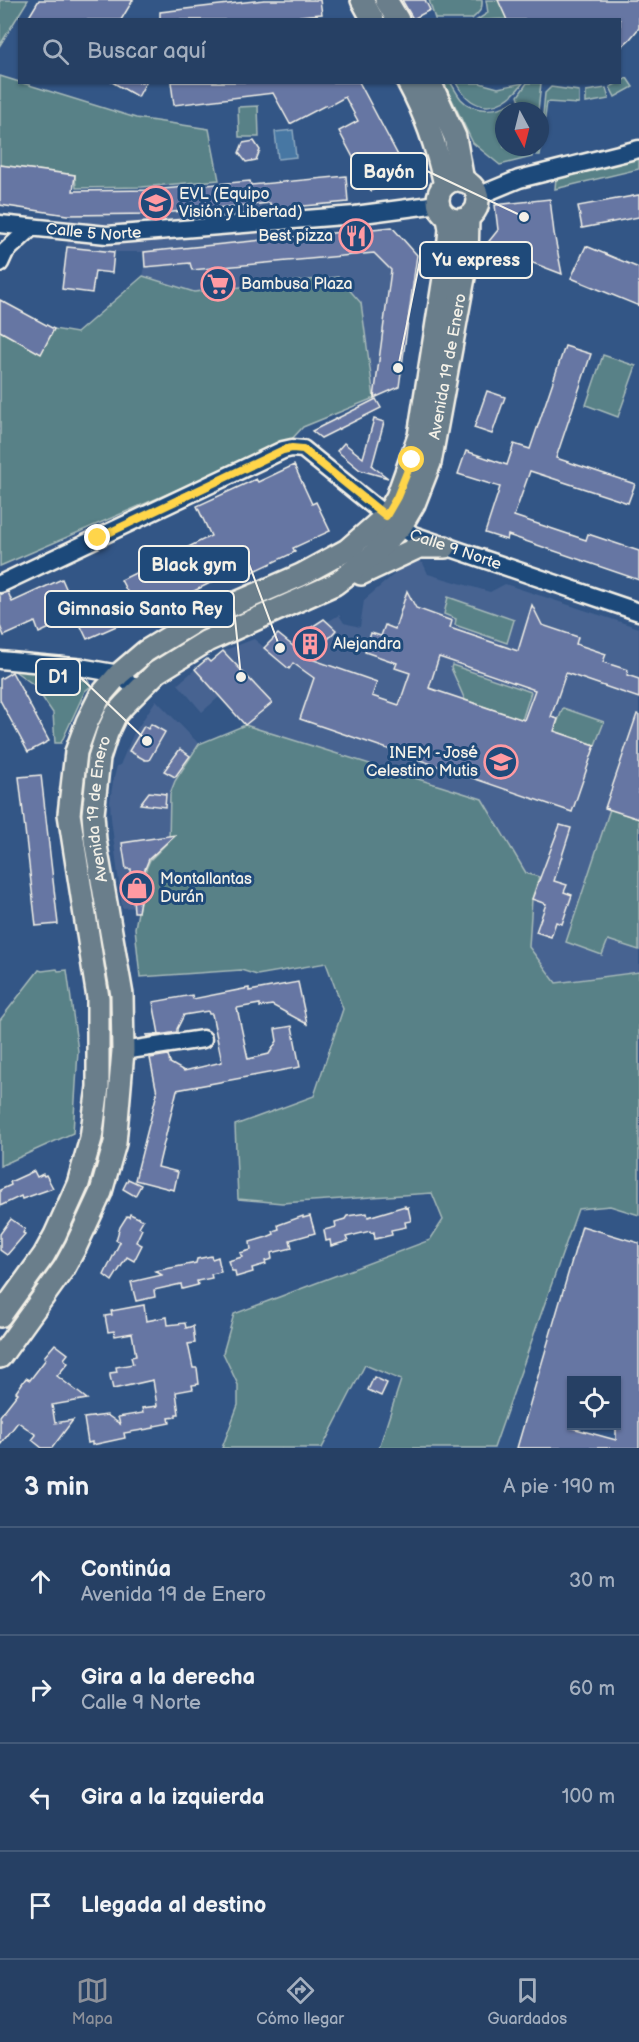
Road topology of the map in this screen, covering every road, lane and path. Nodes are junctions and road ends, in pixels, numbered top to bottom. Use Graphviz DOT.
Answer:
graph roads {
  1 [pos="362,0"];
  2 [pos="386,0"];
  3 [pos="372,18"];
  4 [pos="397,18"];
  5 [pos="409,84"];
  6 [pos="431,84"];
  7 [pos="639,149"];
  8 [pos="478,196"];
  9 [pos="453,201"];
  10 [pos="0,224"];
  11 [pos="31,228"];
  12 [pos="0,263"];
  13 [pos="394,521"];
  14 [pos="445,547"];
  15 [pos="0,584"];
  16 [pos="335,584"];
  17 [pos="639,612"];
  18 [pos="0,660"];
  19 [pos="119,674"];
  20 [pos="138,691"];
  21 [pos="203,1039"];
  22 [pos="123,1051"];
  23 [pos="0,1316"];
  24 [pos="0,1357"];
  1 -- 3 [label="main road"];
  2 -- 4 [label="main road"];
  5 -- 9 [label="main road, Avenida 19 de Enero"];
  6 -- 9 [label="main road, Avenida 19 de Enero"];
  7 -- 8 [label="street"];
  8 -- 9 [label="main road"];
  9 -- 11 [label="street, Calle 5 Norte"];
  9 -- 13 [label="main road, Avenida 19 de Enero"];
  10 -- 11 [label="street, Calle 5 Norte"];
  11 -- 12 [label="street"];
  13 -- 14 [label="street, Calle 9 Norte"];
  13 -- 15 [label="street, Calle 9 Norte"];
  13 -- 16 [label="main road, Avenida 19 de Enero"];
  13 -- 19 [label="main road, Avenida 19 de Enero"];
  14 -- 16 [label="main road"];
  14 -- 17 [label="street, Calle 9 Norte"];
  16 -- 20 [label="main road, Avenida 19 de Enero"];
  18 -- 19 [label="street"];
  19 -- 20 [label="street"];
  19 -- 23 [label="main road, Avenida 19 de Enero"];
  20 -- 22 [label="main road, Avenida 19 de Enero"];
  21 -- 22 [label="street"];
  22 -- 24 [label="main road, Avenida 19 de Enero"];
}
